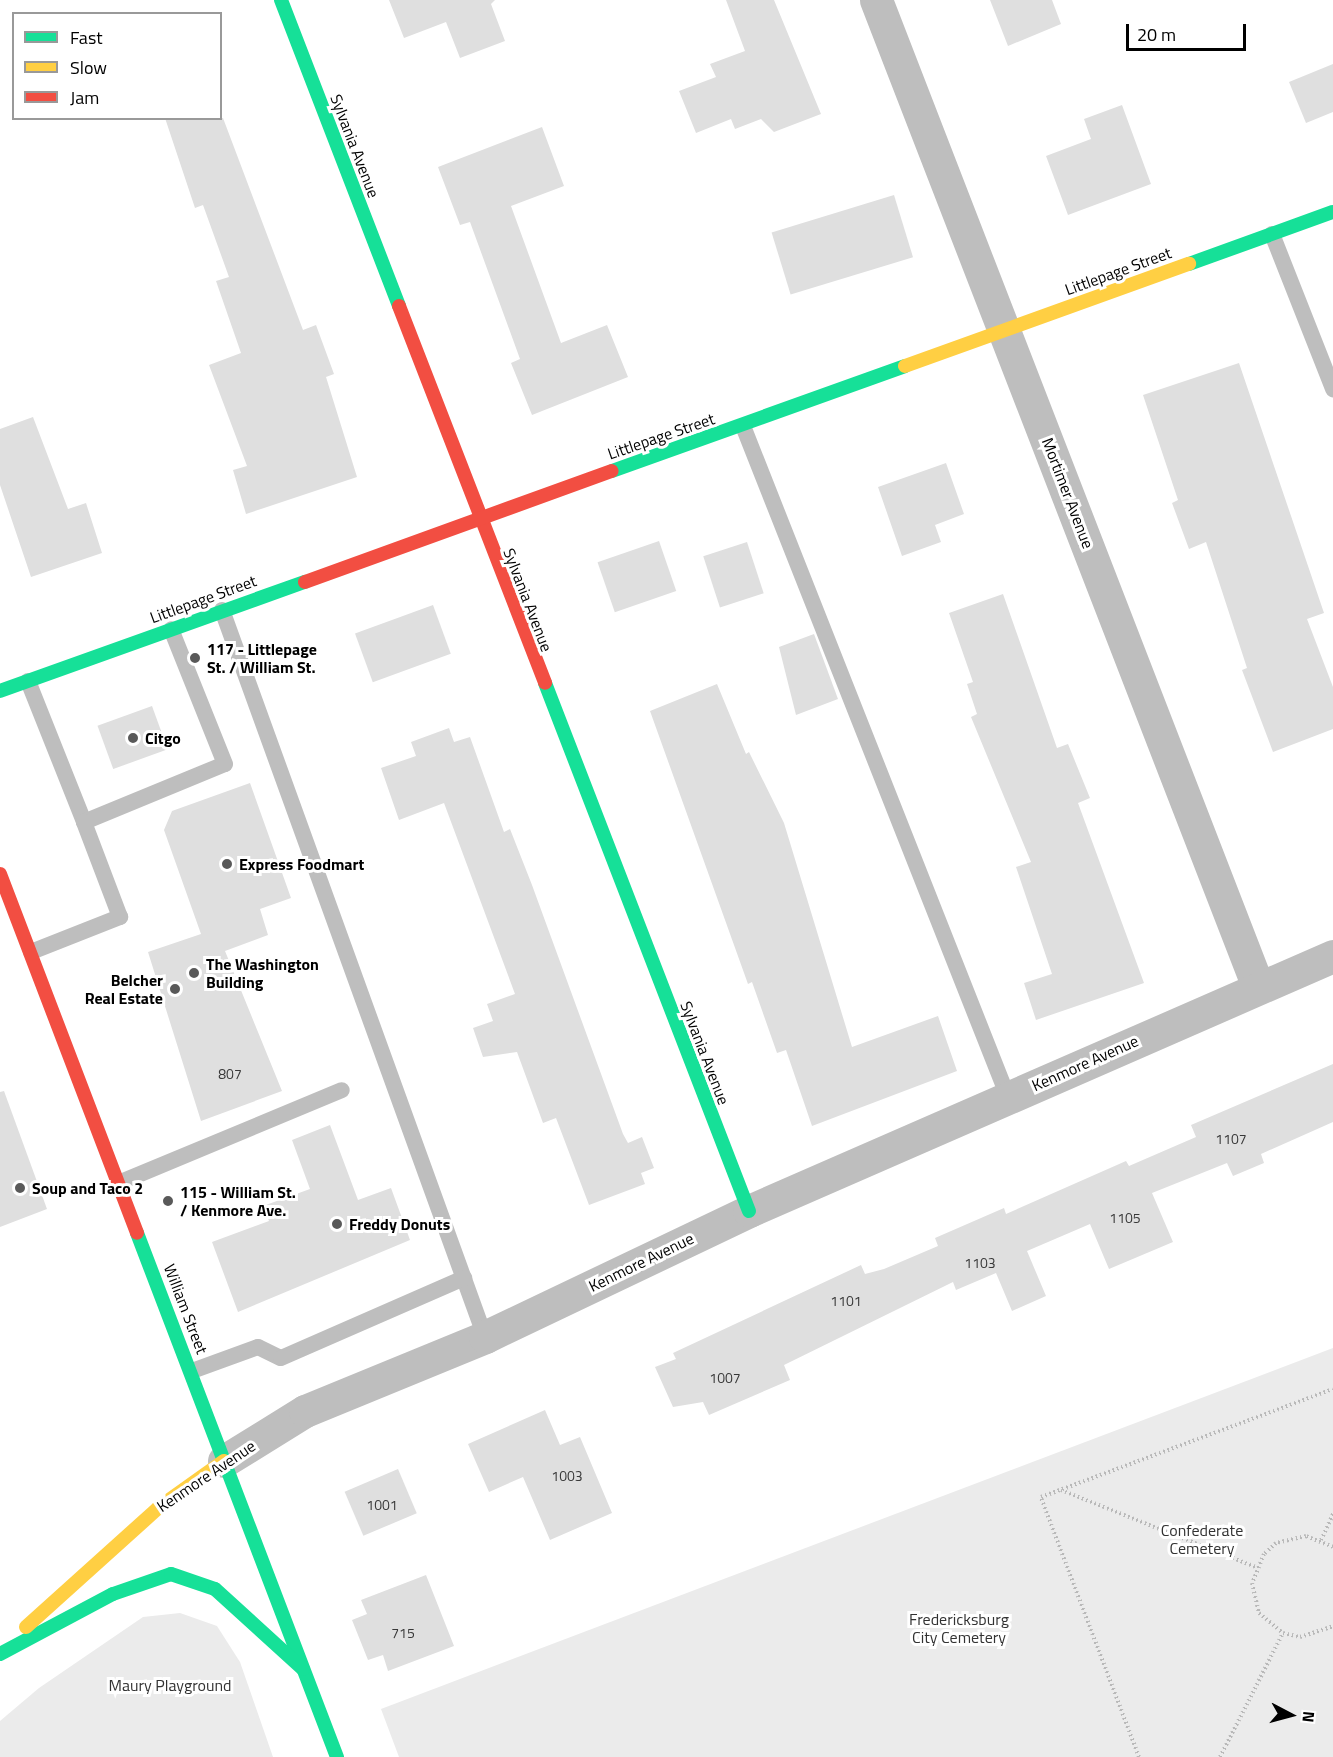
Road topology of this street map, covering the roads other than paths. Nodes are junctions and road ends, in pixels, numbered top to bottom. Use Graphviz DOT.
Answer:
graph roads {
  1 [pos="281,0"];
  2 [pos="876,0"];
  3 [pos="1333,212"];
  4 [pos="1272,234"];
  5 [pos="1005,329"];
  6 [pos="1333,390"];
  7 [pos="743,426"];
  8 [pos="478,516"];
  9 [pos="222,610"];
  10 [pos="171,629"];
  11 [pos="28,681"];
  12 [pos="0,691"];
  13 [pos="84,822"];
  14 [pos="0,874"];
  15 [pos="31,952"];
  16 [pos="1333,956"];
  17 [pos="1258,987"];
  18 [pos="342,1090"];
  19 [pos="1008,1097"];
  20 [pos="121,1182"];
  21 [pos="749,1211"];
  22 [pos="464,1278"];
  23 [pos="485,1337"];
  24 [pos="192,1371"];
  25 [pos="224,1461"];
  26 [pos="0,1652"];
  27 [pos="303,1669"];
  28 [pos="337,1757"];
  1 -- 8 [label="street, Sylvania Avenue"];
  2 -- 5 [label="street, Mortimer Avenue"];
  3 -- 4 [label="street, Littlepage Street"];
  4 -- 5 [label="street, Littlepage Street"];
  4 -- 6 [label="lane"];
  5 -- 7 [label="street, Littlepage Street"];
  5 -- 17 [label="street, Mortimer Avenue"];
  7 -- 8 [label="street, Littlepage Street"];
  7 -- 19 [label="lane"];
  8 -- 9 [label="street, Littlepage Street"];
  8 -- 21 [label="street, Sylvania Avenue"];
  9 -- 10 [label="street, Littlepage Street"];
  9 -- 22 [label="lane"];
  10 -- 11 [label="street, Littlepage Street"];
  10 -- 13 [label="lane"];
  11 -- 12 [label="street, Littlepage Street"];
  11 -- 13 [label="lane"];
  13 -- 15 [label="lane"];
  14 -- 15 [label="street, William Street"];
  15 -- 20 [label="street, William Street"];
  16 -- 17 [label="street, Kenmore Avenue"];
  17 -- 19 [label="street, Kenmore Avenue"];
  18 -- 20 [label="lane"];
  19 -- 21 [label="street, Kenmore Avenue"];
  20 -- 24 [label="street, William Street"];
  21 -- 23 [label="street, Kenmore Avenue"];
  22 -- 23 [label="lane"];
  22 -- 24 [label="lane"];
  23 -- 25 [label="street, Kenmore Avenue"];
  24 -- 25 [label="street, William Street"];
  25 -- 26 [label="street, Kenmore Avenue"];
  25 -- 27 [label="street, William Street"];
  26 -- 27 [label="street"];
  27 -- 28 [label="street, William Street"];
}
